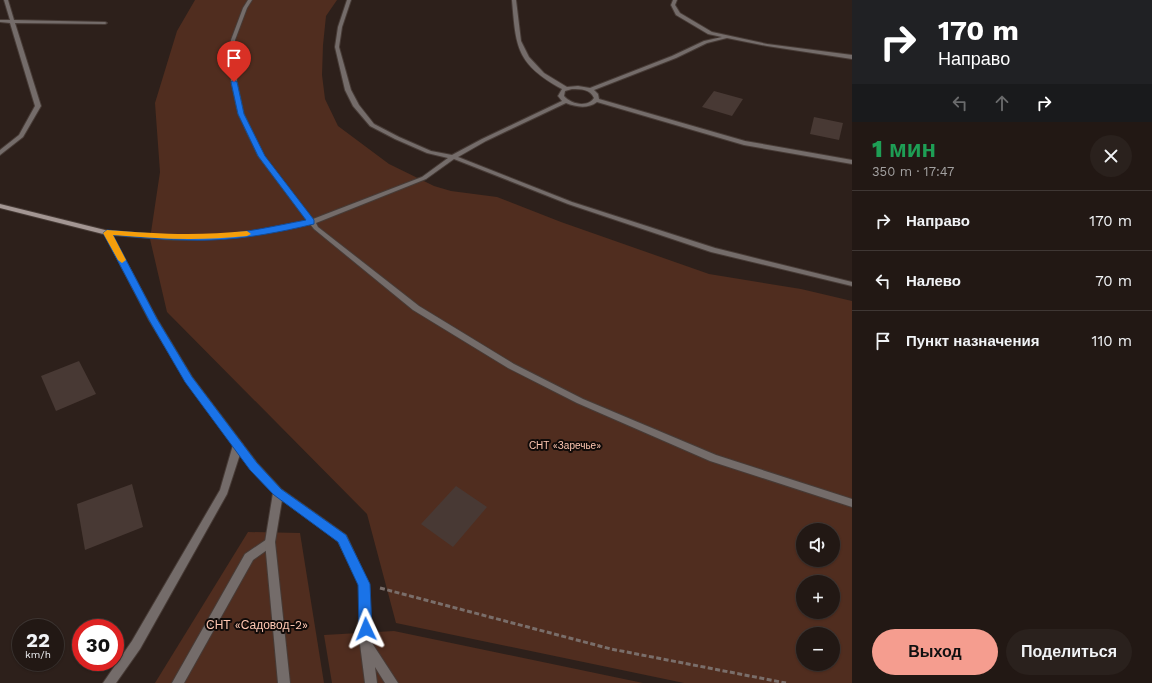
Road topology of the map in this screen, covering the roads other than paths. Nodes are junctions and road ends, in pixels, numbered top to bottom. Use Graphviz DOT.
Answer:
graph roads {
  1 [pos="6,0"];
  2 [pos="250,0"];
  3 [pos="348,0"];
  4 [pos="514,0"];
  5 [pos="675,0"];
  6 [pos="0,21"];
  7 [pos="12,21"];
  8 [pos="105,23"];
  9 [pos="726,37"];
  10 [pos="852,57"];
  11 [pos="567,88"];
  12 [pos="590,90"];
  13 [pos="596,100"];
  14 [pos="566,102"];
  15 [pos="0,153"];
  16 [pos="453,157"];
  17 [pos="852,162"];
  18 [pos="0,206"];
  19 [pos="312,222"];
  20 [pos="107,233"];
  21 [pos="852,284"];
  22 [pos="238,446"];
  23 [pos="278,492"];
  24 [pos="852,503"];
  25 [pos="270,542"];
  26 [pos="366,644"];
  27 [pos="109,683"];
  28 [pos="178,683"];
  29 [pos="284,683"];
  30 [pos="371,683"];
  31 [pos="392,683"];
  1 -- 7 [label="street"];
  2 -- 19 [label="street"];
  3 -- 16 [label="street"];
  4 -- 11 [label="street"];
  5 -- 9 [label="street"];
  6 -- 7 [label="street"];
  7 -- 8 [label="street"];
  7 -- 15 [label="street"];
  9 -- 10 [label="street"];
  9 -- 12 [label="street"];
  11 -- 12 [label="street"];
  11 -- 14 [label="street"];
  12 -- 13 [label="street"];
  13 -- 14 [label="street"];
  13 -- 17 [label="street"];
  14 -- 16 [label="street"];
  16 -- 19 [label="street"];
  16 -- 21 [label="street"];
  18 -- 20 [label="street"];
  19 -- 20 [label="street"];
  19 -- 24 [label="street"];
  20 -- 22 [label="street"];
  22 -- 23 [label="street"];
  22 -- 27 [label="street"];
  23 -- 25 [label="street"];
  23 -- 26 [label="street"];
  25 -- 28 [label="street"];
  25 -- 29 [label="street"];
  26 -- 30 [label="street"];
  26 -- 31 [label="street"];
}
